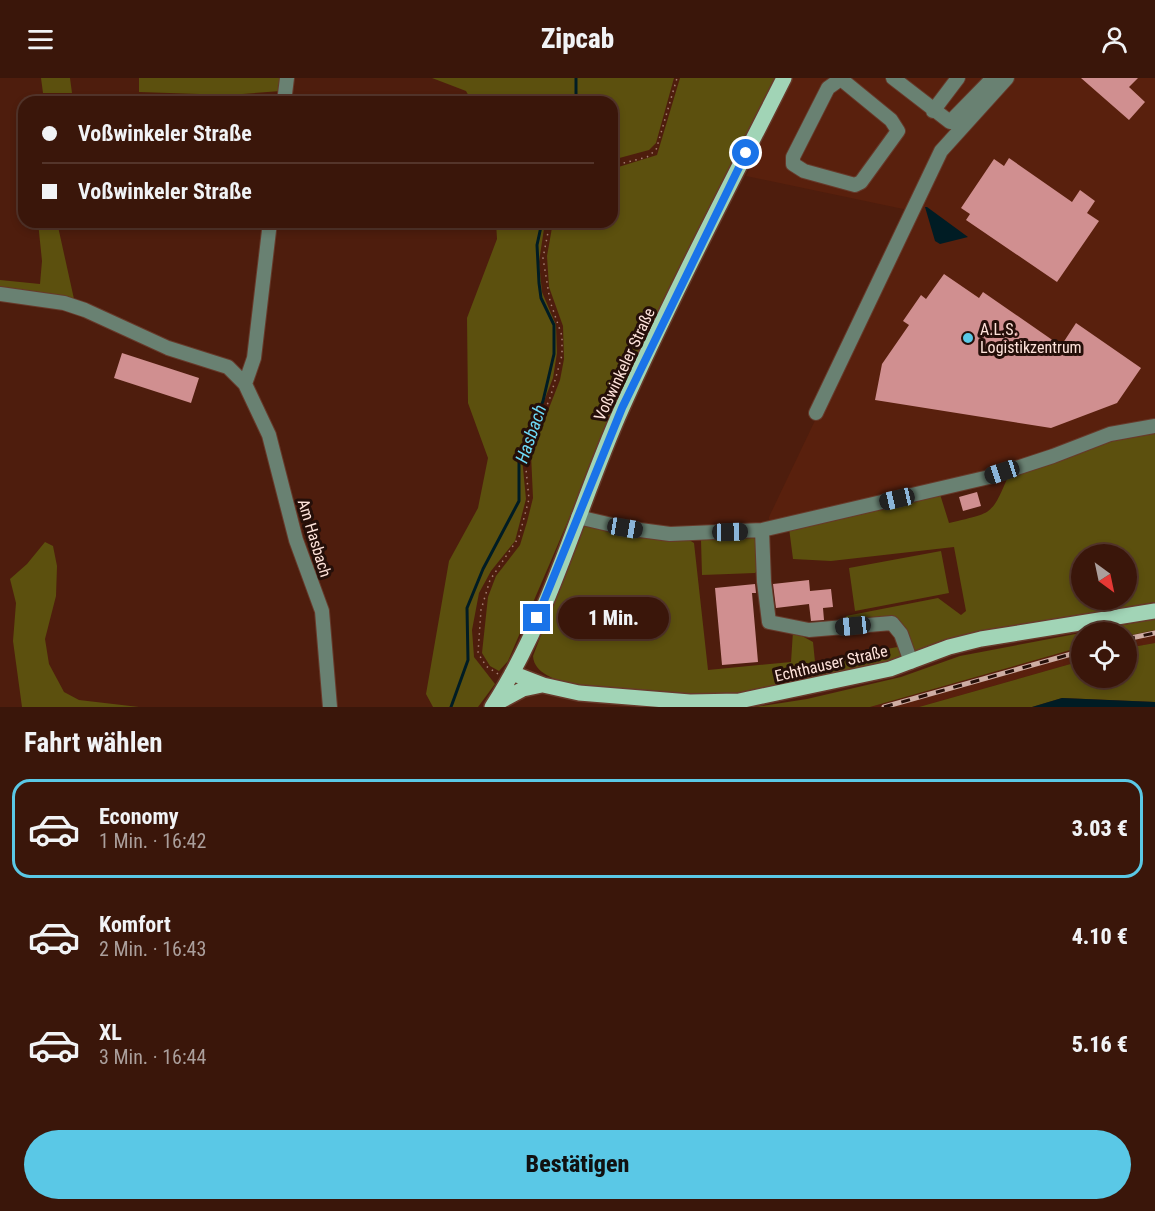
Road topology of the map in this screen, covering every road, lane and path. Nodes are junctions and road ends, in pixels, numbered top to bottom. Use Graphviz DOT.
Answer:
graph roads {
  1 [pos="287,78"];
  2 [pos="677,78"];
  3 [pos="784,78"];
  4 [pos="893,78"];
  5 [pos="958,78"];
  6 [pos="993,78"];
  7 [pos="1007,78"];
  8 [pos="842,79"];
  9 [pos="285,96"];
  10 [pos="933,111"];
  11 [pos="618,164"];
  12 [pos="269,228"];
  13 [pos="549,228"];
  14 [pos="0,294"];
  15 [pos="245,384"];
  16 [pos="816,413"];
  17 [pos="1155,426"];
  18 [pos="578,517"];
  19 [pos="762,530"];
  20 [pos="1155,611"];
  21 [pos="911,662"];
  22 [pos="505,673"];
  23 [pos="543,685"];
  24 [pos="492,706"];
  25 [pos="330,707"];
  1 -- 9 [label="street"];
  2 -- 11 [label="path"];
  3 -- 18 [label="main road, Voßwinkeler Straße"];
  4 -- 10 [label="street"];
  5 -- 10 [label="street"];
  6 -- 10 [label="street"];
  7 -- 16 [label="street"];
  8 -- 8 [label="street"];
  12 -- 15 [label="street"];
  13 -- 22 [label="path"];
  14 -- 15 [label="street, Am Hasbach"];
  15 -- 25 [label="street, Am Hasbach"];
  17 -- 19 [label="street"];
  18 -- 19 [label="street"];
  18 -- 22 [label="main road, Voßwinkeler Straße"];
  19 -- 21 [label="street"];
  20 -- 21 [label="main road, Echthauser Straße"];
  21 -- 23 [label="main road, Echthauser Straße"];
  22 -- 23 [label="main road, Echthauser Straße"];
  22 -- 24 [label="main road, Voßwinkeler Straße"];
  23 -- 24 [label="main road"];
}
